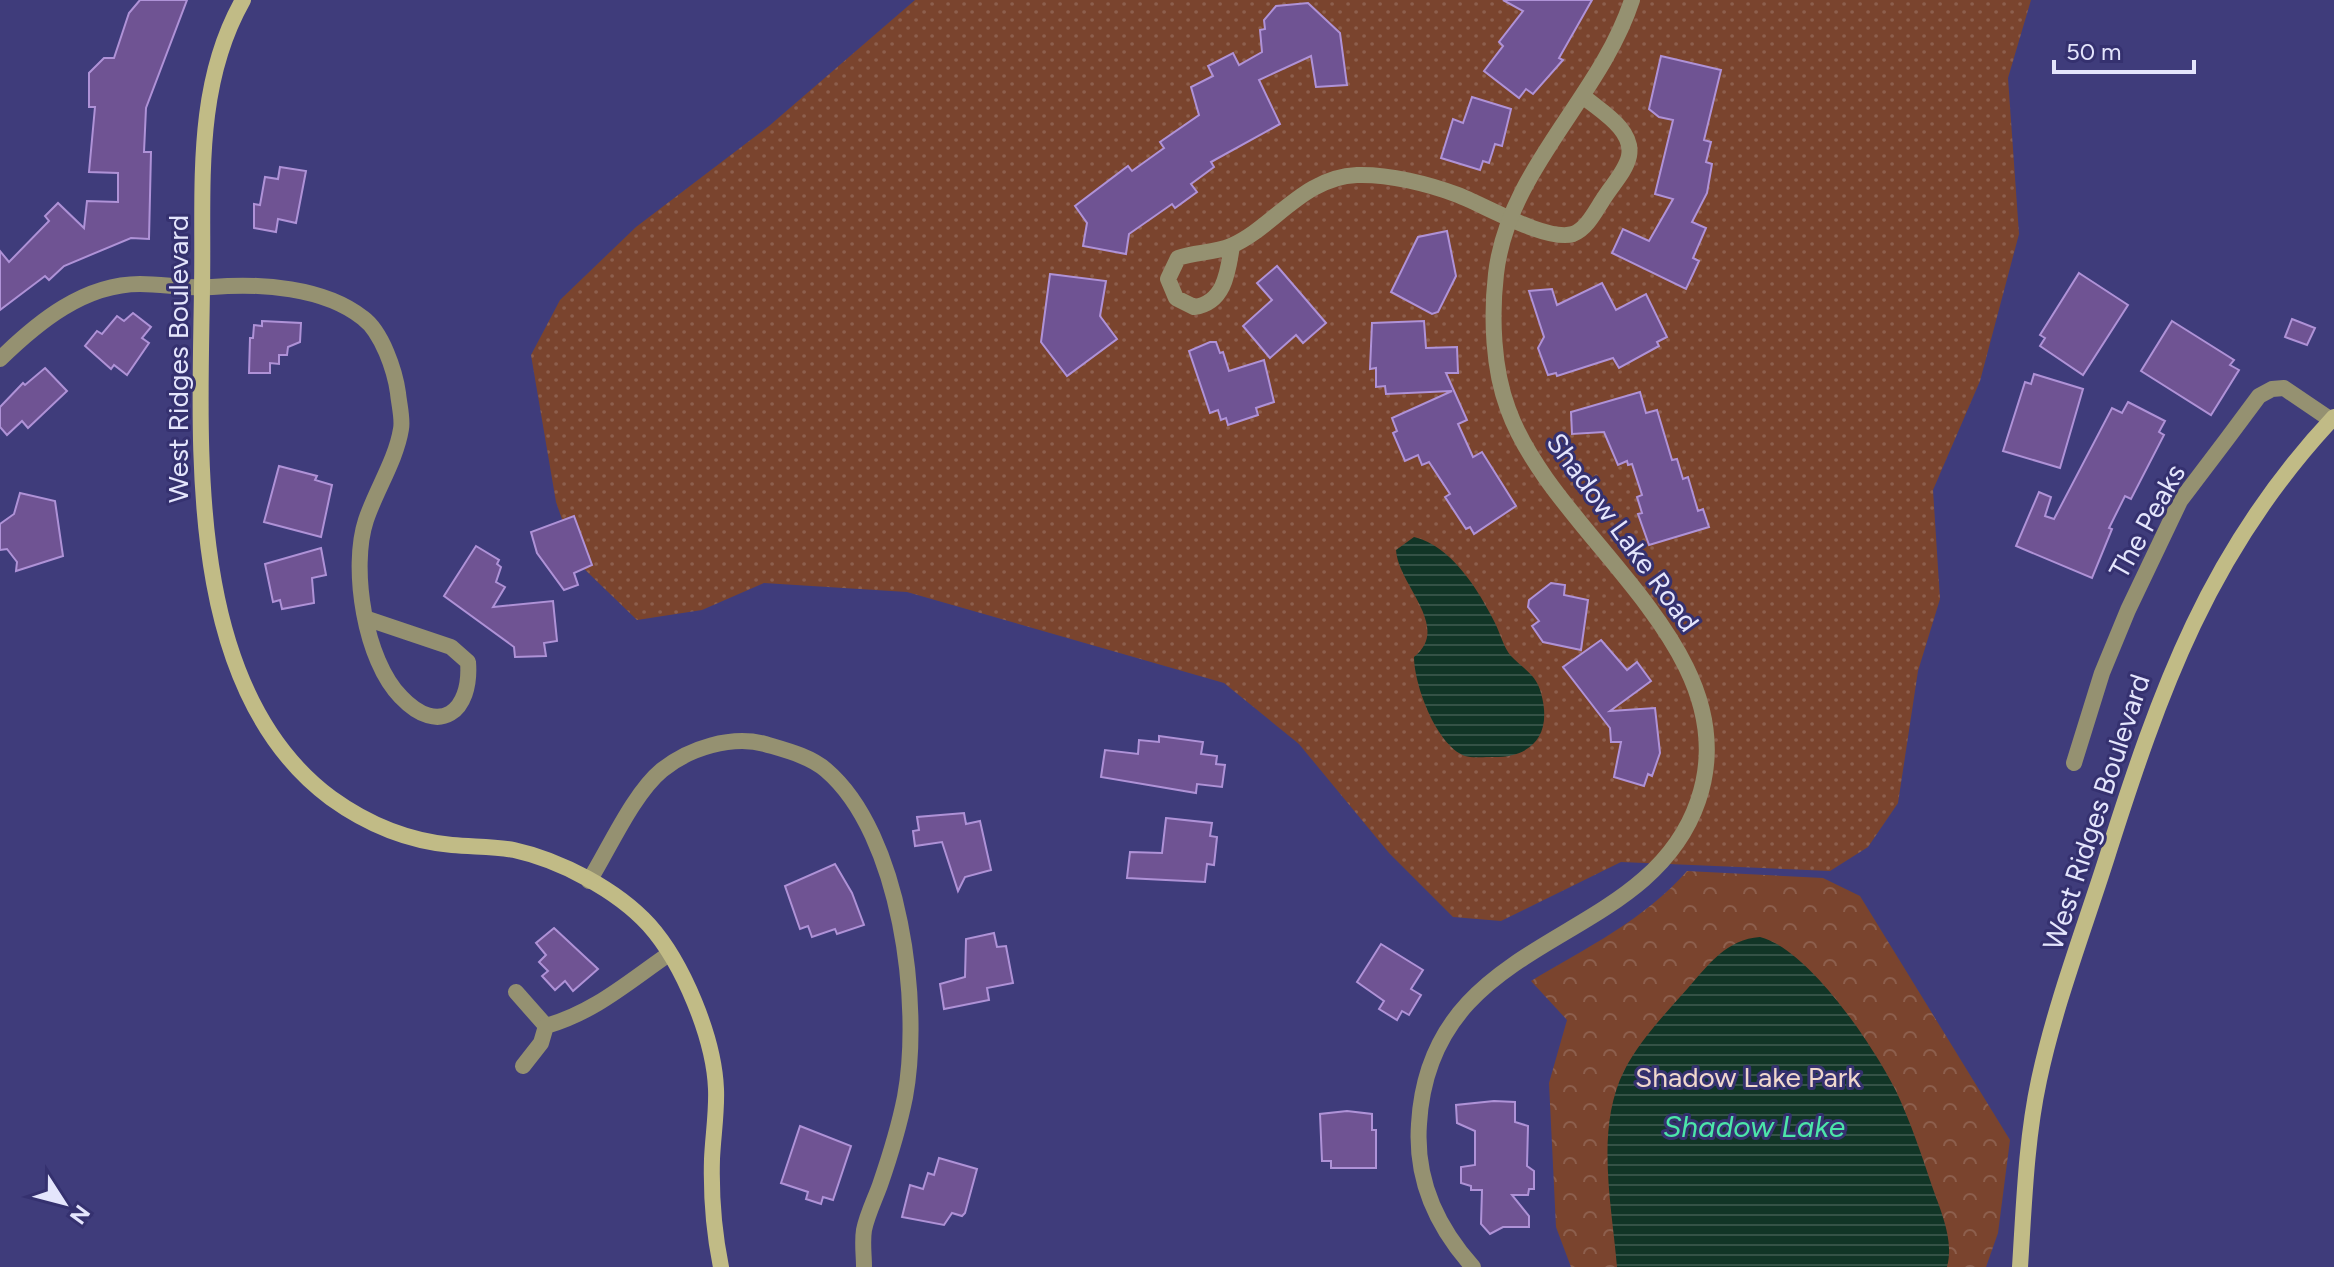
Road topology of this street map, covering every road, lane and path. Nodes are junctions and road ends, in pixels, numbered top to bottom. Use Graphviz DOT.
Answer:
graph roads {
  1 [pos="243,0"];
  2 [pos="1632,0"];
  3 [pos="1584,97"];
  4 [pos="1508,218"];
  5 [pos="1232,246"];
  6 [pos="202,288"];
  7 [pos="0,359"];
  8 [pos="2332,419"];
  9 [pos="365,618"];
  10 [pos="2074,763"];
  11 [pos="589,881"];
  12 [pos="669,954"];
  13 [pos="516,992"];
  14 [pos="546,1026"];
  15 [pos="523,1066"];
  16 [pos="721,1267"];
  17 [pos="864,1267"];
  18 [pos="1473,1267"];
  19 [pos="2020,1267"];
  1 -- 6 [label="street, West Ridges Boulevard"];
  2 -- 3 [label="street, Shadow Lake Road"];
  3 -- 4 [label="street, Shadow Lake Road"];
  3 -- 4 [label="street"];
  4 -- 5 [label="street"];
  4 -- 18 [label="street, Shadow Lake Road"];
  6 -- 7 [label="street"];
  6 -- 9 [label="street"];
  6 -- 11 [label="street, West Ridges Boulevard"];
  8 -- 10 [label="street, The Peaks"];
  8 -- 19 [label="street, West Ridges Boulevard"];
  9 -- 9 [label="street"];
  11 -- 12 [label="street, West Ridges Boulevard"];
  11 -- 17 [label="street"];
  12 -- 14 [label="street"];
  12 -- 16 [label="street, West Ridges Boulevard"];
  13 -- 14 [label="street"];
  14 -- 15 [label="street"];
}
